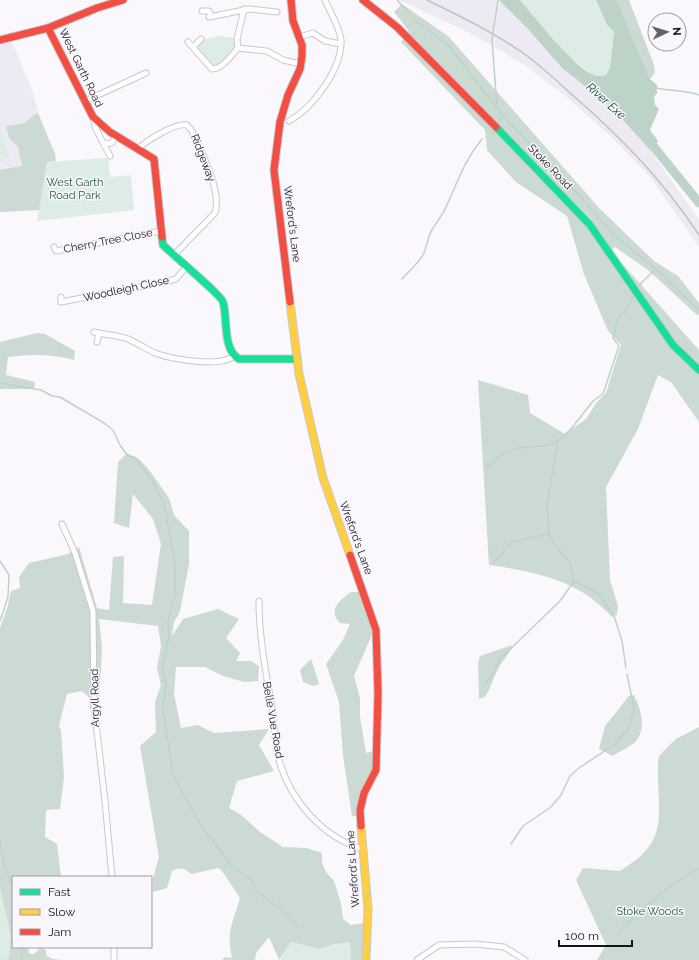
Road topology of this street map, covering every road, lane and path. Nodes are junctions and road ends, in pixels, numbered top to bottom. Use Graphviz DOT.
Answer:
graph roads {
  1 [pos="123,0"];
  2 [pos="291,0"];
  3 [pos="325,0"];
  4 [pos="363,0"];
  5 [pos="244,9"];
  6 [pos="202,11"];
  7 [pos="277,12"];
  8 [pos="48,28"];
  9 [pos="299,37"];
  10 [pos="201,39"];
  11 [pos="0,40"];
  12 [pos="188,42"];
  13 [pos="341,44"];
  14 [pos="193,47"];
  15 [pos="238,48"];
  16 [pos="301,64"];
  17 [pos="146,73"];
  18 [pos="85,101"];
  19 [pos="93,117"];
  20 [pos="289,120"];
  21 [pos="116,136"];
  22 [pos="104,144"];
  23 [pos="138,148"];
  24 [pos="110,156"];
  25 [pos="161,231"];
  26 [pos="55,251"];
  27 [pos="173,256"];
  28 [pos="186,267"];
  29 [pos="61,302"];
  30 [pos="97,342"];
  31 [pos="234,356"];
  32 [pos="297,359"];
  33 [pos="699,370"];
  34 [pos="62,524"];
  35 [pos="259,601"];
  36 [pos="363,849"];
  37 [pos="112,876"];
  38 [pos="114,948"];
  39 [pos="114,960"];
  40 [pos="366,960"];
  41 [pos="417,960"];
  42 [pos="525,960"];
  1 -- 8 [label="main road"];
  2 -- 9 [label="main road"];
  3 -- 13 [label="street"];
  4 -- 33 [label="main road, Stoke Road"];
  5 -- 6 [label="street"];
  5 -- 7 [label="street"];
  5 -- 15 [label="street"];
  8 -- 11 [label="main road"];
  8 -- 18 [label="main road, West Garth Road"];
  9 -- 13 [label="street"];
  9 -- 16 [label="main road"];
  10 -- 14 [label="street"];
  12 -- 14 [label="street"];
  13 -- 20 [label="street"];
  14 -- 15 [label="street"];
  15 -- 16 [label="street"];
  16 -- 32 [label="main road, Wreford's Lane"];
  17 -- 18 [label="street"];
  18 -- 19 [label="main road, West Garth Road"];
  19 -- 21 [label="main road, West Garth Road"];
  19 -- 22 [label="street, West Garth Road"];
  21 -- 22 [label="street"];
  21 -- 23 [label="main road, West Garth Road"];
  22 -- 24 [label="street, West Garth Road"];
  23 -- 25 [label="main road, West Garth Road"];
  23 -- 27 [label="street, Ridgeway"];
  25 -- 26 [label="street, Cherry Tree Close"];
  25 -- 27 [label="main road, West Garth Road"];
  27 -- 28 [label="main road, West Garth Road"];
  28 -- 29 [label="street, Woodleigh Close"];
  28 -- 31 [label="main road, West Garth Road"];
  30 -- 31 [label="street"];
  31 -- 32 [label="main road"];
  32 -- 36 [label="main road, Wreford's Lane"];
  34 -- 37 [label="street, Argyll Road"];
  35 -- 36 [label="street, Belle Vue Road"];
  36 -- 40 [label="main road, Wreford's Lane"];
  38 -- 39 [label="street"];
  41 -- 42 [label="street"];
}
